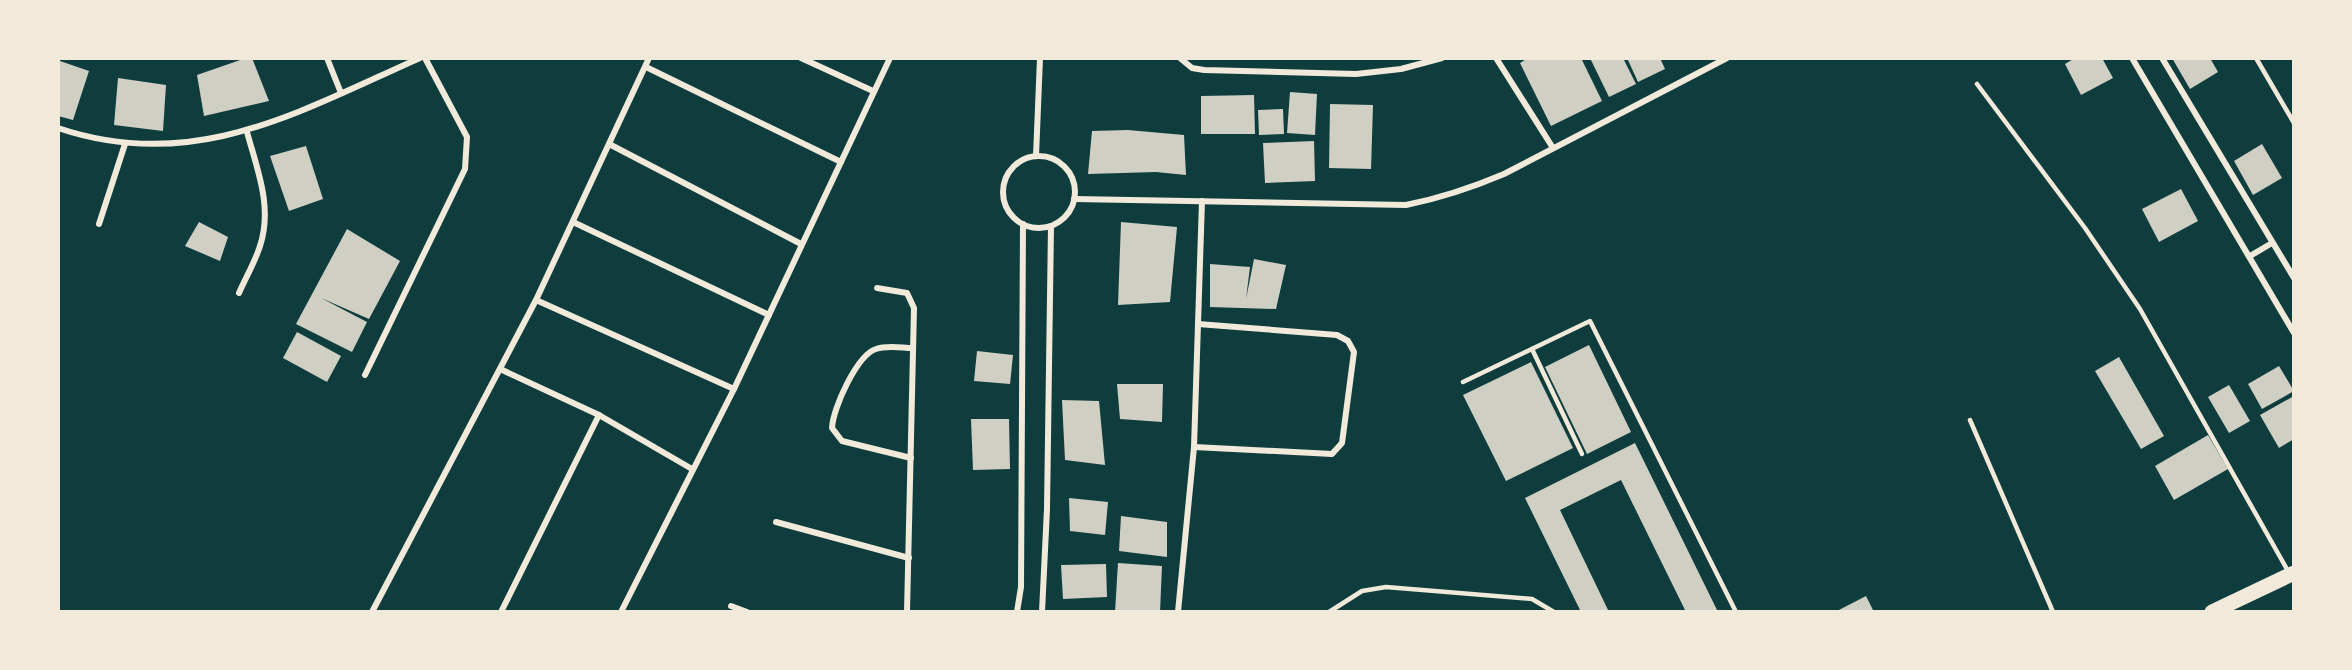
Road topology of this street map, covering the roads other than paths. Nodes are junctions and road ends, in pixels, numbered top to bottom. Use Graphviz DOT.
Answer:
graph roads {
  1 [pos="327,58"];
  2 [pos="420,58"];
  3 [pos="425,58"];
  4 [pos="650,58"];
  5 [pos="801,58"];
  6 [pos="890,58"];
  7 [pos="1040,58"];
  8 [pos="1180,58"];
  9 [pos="1442,58"];
  10 [pos="1496,58"];
  11 [pos="1727,58"];
  12 [pos="2132,58"];
  13 [pos="2162,58"];
  14 [pos="2256,58"];
  15 [pos="646,67"];
  16 [pos="1977,84"];
  17 [pos="873,91"];
  18 [pos="341,93"];
  19 [pos="2294,123"];
  20 [pos="58,128"];
  21 [pos="247,132"];
  22 [pos="125,144"];
  23 [pos="611,145"];
  24 [pos="1553,148"];
  25 [pos="1036,156"];
  26 [pos="841,162"];
  27 [pos="1074,199"];
  28 [pos="1202,201"];
  29 [pos="573,222"];
  30 [pos="99,224"];
  31 [pos="1023,224"];
  32 [pos="1051,226"];
  33 [pos="2272,243"];
  34 [pos="801,244"];
  35 [pos="2250,256"];
  36 [pos="2294,278"];
  37 [pos="877,288"];
  38 [pos="239,293"];
  39 [pos="536,300"];
  40 [pos="769,315"];
  41 [pos="1198,324"];
  42 [pos="2294,333"];
  43 [pos="913,348"];
  44 [pos="1532,349"];
  45 [pos="500,369"];
  46 [pos="364,375"];
  47 [pos="1462,382"];
  48 [pos="734,389"];
  49 [pos="598,415"];
  50 [pos="1970,420"];
  51 [pos="1194,447"];
  52 [pos="1582,454"];
  53 [pos="911,458"];
  54 [pos="692,469"];
  55 [pos="776,522"];
  56 [pos="909,558"];
  57 [pos="2292,574"];
  58 [pos="731,606"];
  59 [pos="2212,611"];
  60 [pos="372,612"];
  61 [pos="501,612"];
  62 [pos="621,612"];
  63 [pos="747,612"];
  64 [pos="907,612"];
  65 [pos="1017,612"];
  66 [pos="1042,612"];
  67 [pos="1178,612"];
  68 [pos="1329,612"];
  69 [pos="1554,612"];
  70 [pos="1736,612"];
  71 [pos="2053,612"];
  1 -- 18 [label="street"];
  2 -- 18 [label="street"];
  3 -- 46 [label="street"];
  4 -- 15 [label="street"];
  5 -- 17 [label="street"];
  6 -- 17 [label="street"];
  7 -- 25 [label="street"];
  8 -- 9 [label="street"];
  10 -- 24 [label="street"];
  11 -- 24 [label="street"];
  12 -- 35 [label="street"];
  13 -- 33 [label="street"];
  14 -- 19 [label="lane"];
  15 -- 23 [label="street"];
  15 -- 26 [label="street"];
  16 -- 57 [label="lane"];
  17 -- 26 [label="street"];
  18 -- 21 [label="street"];
  20 -- 22 [label="street"];
  21 -- 22 [label="street"];
  21 -- 38 [label="street"];
  22 -- 30 [label="street"];
  23 -- 29 [label="street"];
  23 -- 34 [label="street"];
  24 -- 28 [label="street"];
  25 -- 27 [label="street"];
  25 -- 31 [label="street"];
  26 -- 34 [label="street"];
  27 -- 28 [label="street"];
  27 -- 32 [label="street"];
  28 -- 41 [label="street"];
  29 -- 39 [label="street"];
  29 -- 40 [label="street"];
  31 -- 32 [label="street"];
  31 -- 65 [label="street"];
  32 -- 66 [label="street"];
  33 -- 35 [label="street"];
  33 -- 36 [label="street"];
  34 -- 40 [label="street"];
  35 -- 42 [label="street"];
  37 -- 43 [label="street"];
  39 -- 45 [label="street"];
  39 -- 48 [label="street"];
  40 -- 48 [label="street"];
  41 -- 51 [label="street"];
  41 -- 51 [label="street"];
  43 -- 53 [label="street"];
  43 -- 53 [label="street"];
  44 -- 47 [label="lane"];
  44 -- 52 [label="lane"];
  44 -- 70 [label="lane"];
  45 -- 49 [label="street"];
  45 -- 60 [label="street"];
  48 -- 54 [label="street"];
  49 -- 54 [label="street"];
  49 -- 61 [label="street"];
  50 -- 71 [label="lane"];
  51 -- 67 [label="street"];
  53 -- 56 [label="street"];
  54 -- 62 [label="street"];
  55 -- 56 [label="street"];
  56 -- 64 [label="street"];
  57 -- 59 [label="main road"];
  58 -- 63 [label="street"];
  68 -- 69 [label="lane"];
}
